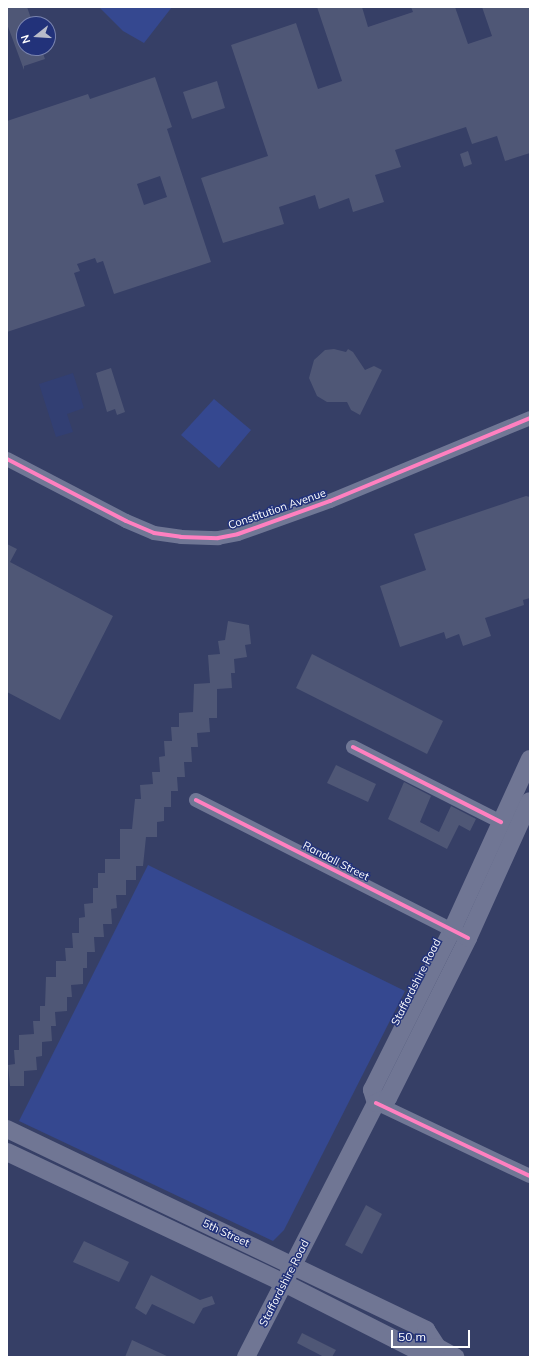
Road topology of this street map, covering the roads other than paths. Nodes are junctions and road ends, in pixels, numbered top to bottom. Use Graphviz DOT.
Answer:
graph roads {
  1 [pos="530,418"];
  2 [pos="7,459"];
  3 [pos="353,747"];
  4 [pos="530,759"];
  5 [pos="196,800"];
  6 [pos="530,801"];
  7 [pos="501,822"];
  8 [pos="460,934"];
  9 [pos="376,1103"];
  10 [pos="9,1135"];
  11 [pos="7,1152"];
  12 [pos="530,1176"];
  13 [pos="118,1181"];
  14 [pos="109,1201"];
  15 [pos="187,1214"];
  16 [pos="178,1233"];
  17 [pos="294,1265"];
  18 [pos="284,1283"];
  19 [pos="371,1304"];
  20 [pos="367,1325"];
  21 [pos="437,1347"];
  22 [pos="246,1357"];
  23 [pos="455,1357"];
  1 -- 2 [label="street, Constitution Avenue"];
  3 -- 7 [label="street"];
  4 -- 7 [label="main road, Staffordshire Road"];
  5 -- 8 [label="street, Randall Street"];
  6 -- 8 [label="main road, Staffordshire Road"];
  7 -- 8 [label="main road, Staffordshire Road"];
  8 -- 9 [label="main road, Staffordshire Road"];
  9 -- 12 [label="street"];
  9 -- 17 [label="main road, Staffordshire Road"];
  10 -- 13 [label="main road, 5th Street"];
  11 -- 14 [label="main road, 5th Street"];
  13 -- 14 [label="main road"];
  13 -- 15 [label="main road, 5th Street"];
  14 -- 16 [label="main road, 5th Street"];
  15 -- 16 [label="main road"];
  15 -- 17 [label="main road, 5th Street"];
  16 -- 18 [label="main road, 5th Street"];
  17 -- 18 [label="main road, Staffordshire Road"];
  17 -- 19 [label="main road, 5th Street"];
  18 -- 20 [label="main road, 5th Street"];
  18 -- 22 [label="main road, Staffordshire Road"];
  19 -- 20 [label="main road"];
  19 -- 21 [label="main road, 5th Street"];
  20 -- 21 [label="main road, 5th Street"];
  21 -- 23 [label="main road, 5th Street"];
}
